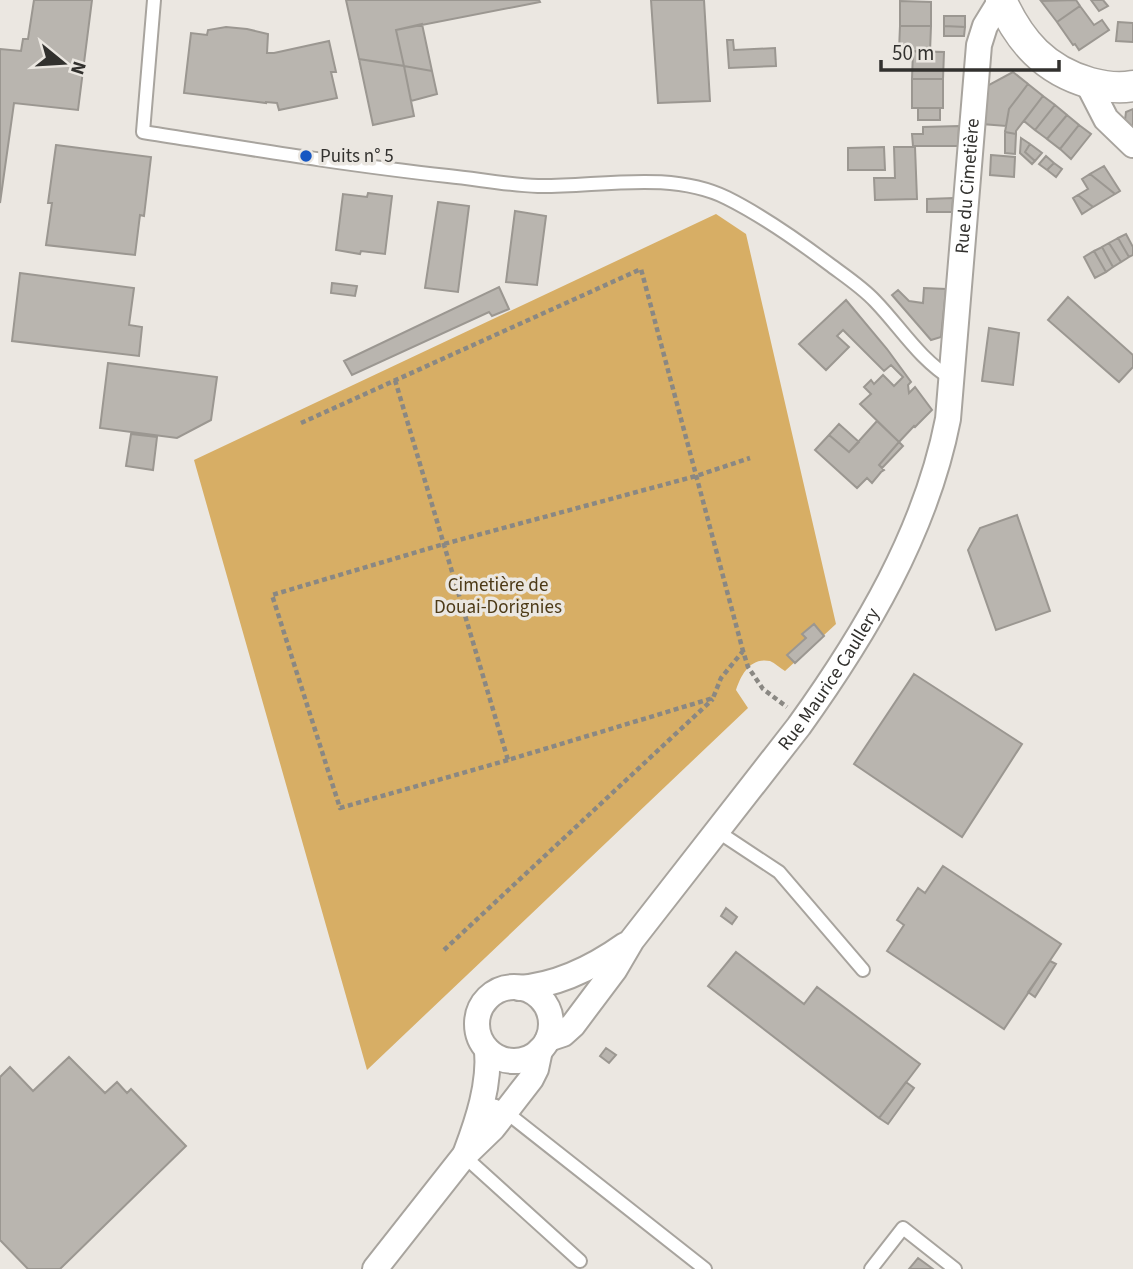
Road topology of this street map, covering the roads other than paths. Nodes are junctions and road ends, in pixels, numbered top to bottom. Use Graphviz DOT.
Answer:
graph roads {
  1 [pos="154,0"];
  2 [pos="1001,0"];
  3 [pos="1087,82"];
  4 [pos="1133,86"];
  5 [pos="1133,145"];
  6 [pos="953,380"];
  7 [pos="717,831"];
  8 [pos="632,940"];
  9 [pos="863,970"];
  10 [pos="519,988"];
  11 [pos="544,1045"];
  12 [pos="487,1049"];
  13 [pos="481,1102"];
  14 [pos="506,1112"];
  15 [pos="464,1156"];
  16 [pos="580,1261"];
  17 [pos="375,1269"];
  18 [pos="705,1269"];
  19 [pos="872,1269"];
  20 [pos="955,1269"];
  1 -- 6 [label="lane"];
  2 -- 3 [label="street"];
  2 -- 6 [label="street, Rue du Cimetière"];
  3 -- 4 [label="street"];
  3 -- 5 [label="street"];
  6 -- 7 [label="street, Rue Maurice Caullery"];
  7 -- 8 [label="street, Rue Maurice Caullery"];
  7 -- 9 [label="lane"];
  8 -- 10 [label="street, Rue Maurice Caullery"];
  8 -- 11 [label="street, Rue Maurice Caullery"];
  10 -- 11 [label="street, Rue Maurice Caullery"];
  10 -- 12 [label="street, Rue Maurice Caullery"];
  11 -- 12 [label="street, Rue Maurice Caullery"];
  11 -- 14 [label="street, Rue Maurice Caullery"];
  12 -- 13 [label="street, Rue Maurice Caullery"];
  13 -- 14 [label="lane"];
  13 -- 15 [label="street, Rue Maurice Caullery"];
  14 -- 15 [label="street, Rue Maurice Caullery"];
  14 -- 18 [label="lane"];
  15 -- 16 [label="lane"];
  15 -- 17 [label="street, Rue Maurice Caullery"];
  19 -- 20 [label="lane"];
}
